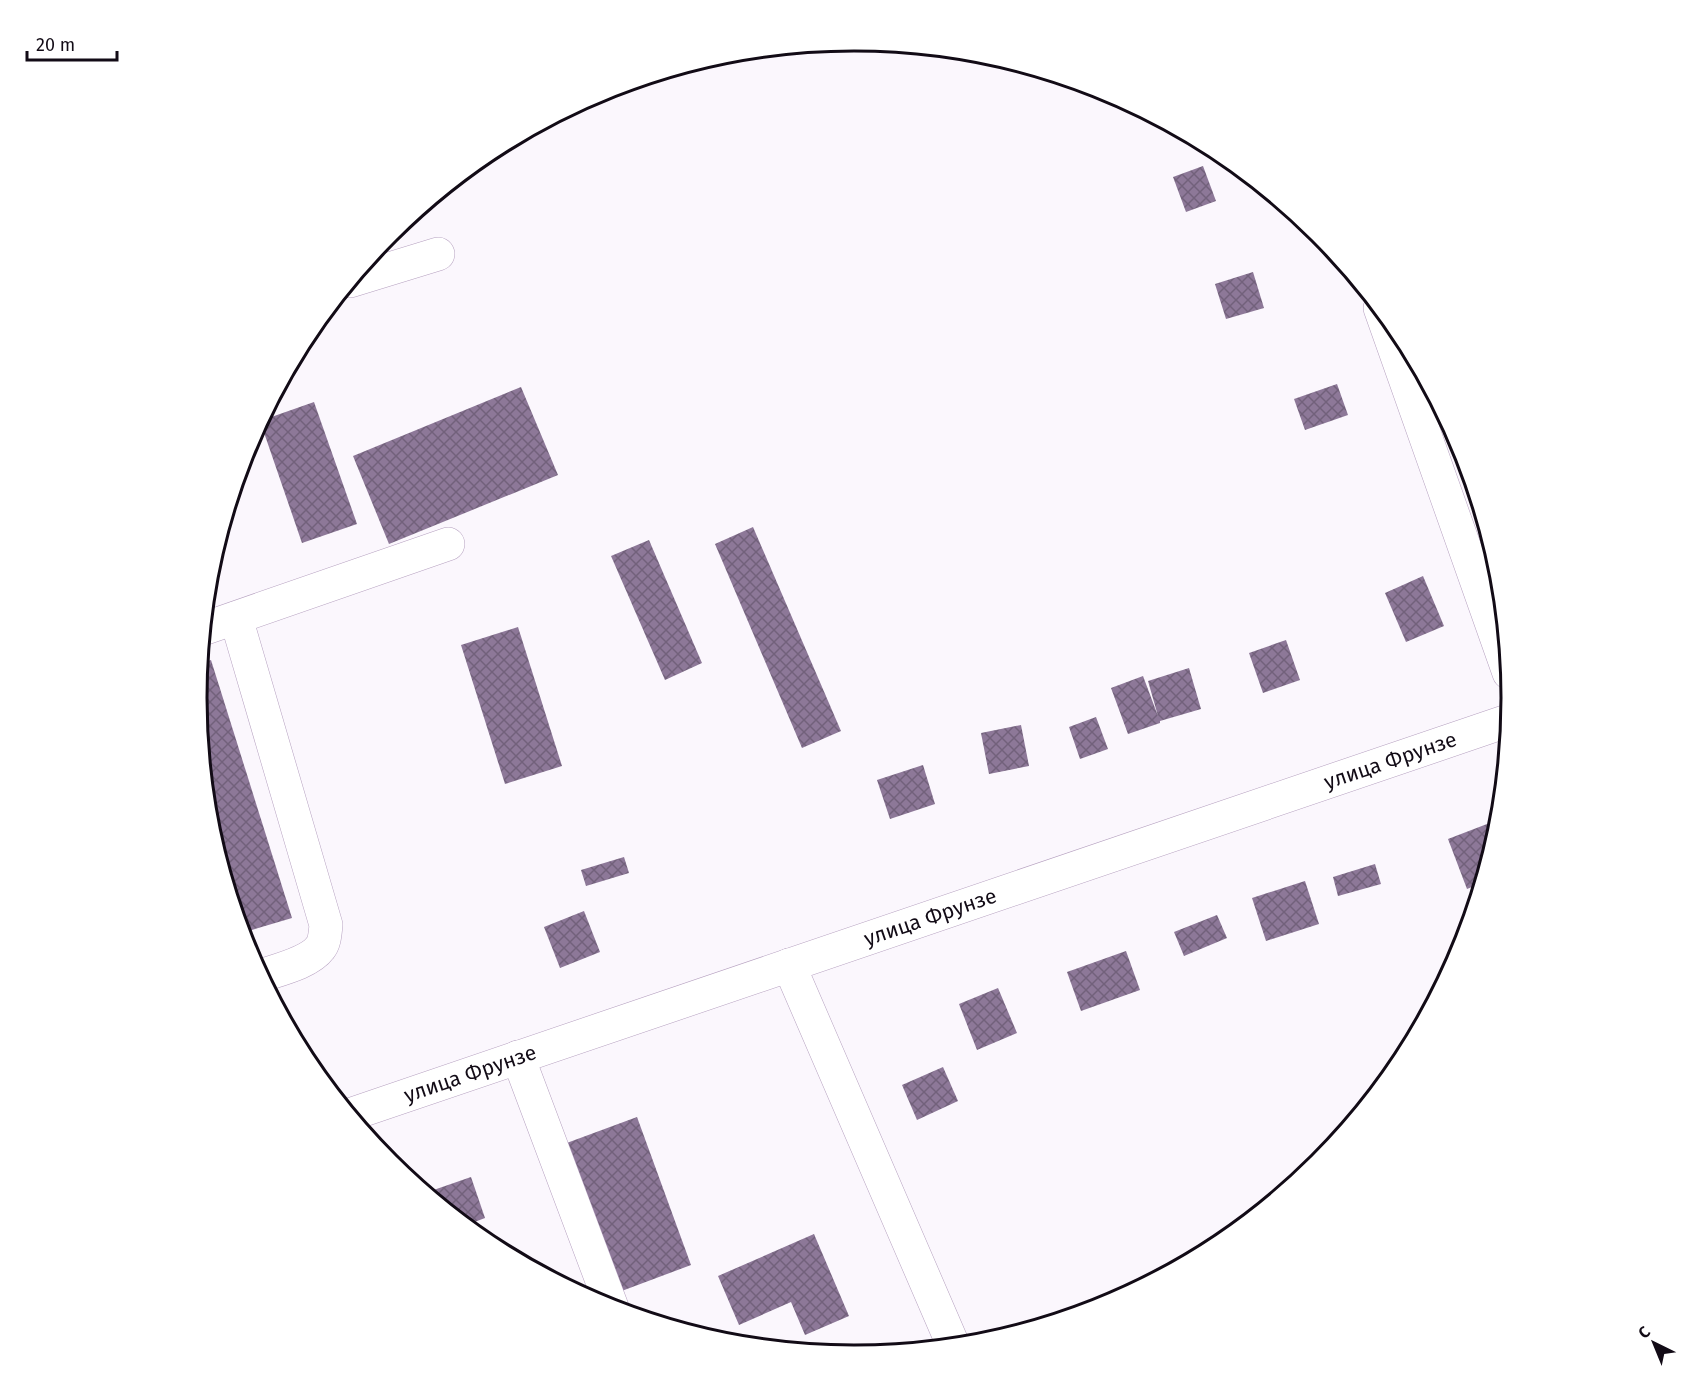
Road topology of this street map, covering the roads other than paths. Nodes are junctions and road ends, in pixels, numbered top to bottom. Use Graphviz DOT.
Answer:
graph roads {
  1 [pos="438,254"];
  2 [pos="363,277"];
  3 [pos="1390,336"];
  4 [pos="448,544"];
  5 [pos="236,618"];
  6 [pos="211,626"];
  7 [pos="1499,644"];
  8 [pos="1501,723"];
  9 [pos="789,965"];
  10 [pos="268,973"];
  11 [pos="518,1057"];
  12 [pos="356,1112"];
  13 [pos="608,1298"];
  14 [pos="950,1338"];
  1 -- 2 [label="street"];
  3 -- 7 [label="street"];
  4 -- 5 [label="street"];
  5 -- 6 [label="street"];
  5 -- 10 [label="street"];
  8 -- 9 [label="street, улица Фрунзе"];
  9 -- 11 [label="street, улица Фрунзе"];
  9 -- 14 [label="street"];
  11 -- 12 [label="street, улица Фрунзе"];
  11 -- 13 [label="street"];
}
